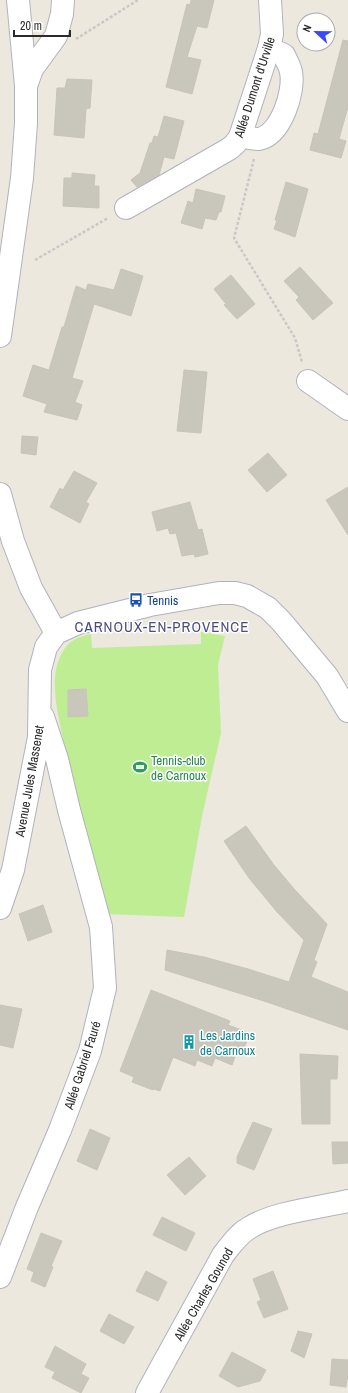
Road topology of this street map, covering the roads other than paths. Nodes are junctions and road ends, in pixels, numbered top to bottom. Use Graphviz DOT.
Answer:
graph roads {
  1 [pos="18,0"];
  2 [pos="62,0"];
  3 [pos="270,0"];
  4 [pos="269,48"];
  5 [pos="26,86"];
  6 [pos="250,138"];
  7 [pos="126,208"];
  8 [pos="0,336"];
  9 [pos="308,381"];
  10 [pos="348,409"];
  11 [pos="0,494"];
  12 [pos="56,632"];
  13 [pos="40,706"];
  14 [pos="348,711"];
  15 [pos="0,908"];
  16 [pos="348,1201"];
  17 [pos="0,1277"];
  18 [pos="147,1393"];
  1 -- 5 [label="street"];
  2 -- 5 [label="street"];
  3 -- 4 [label="street, Allée Dumont d'Urville"];
  4 -- 6 [label="street, Allée Dumont d'Urville"];
  4 -- 6 [label="street"];
  5 -- 8 [label="street"];
  6 -- 7 [label="street, Allée Dumont d'Urville"];
  9 -- 10 [label="street"];
  11 -- 12 [label="street"];
  12 -- 13 [label="street, Avenue Jules Massenet"];
  12 -- 14 [label="street"];
  13 -- 15 [label="street, Avenue Jules Massenet"];
  13 -- 17 [label="street, Allée Gabriel Fauré"];
  16 -- 18 [label="street, Allée Charles Gounod"];
}
